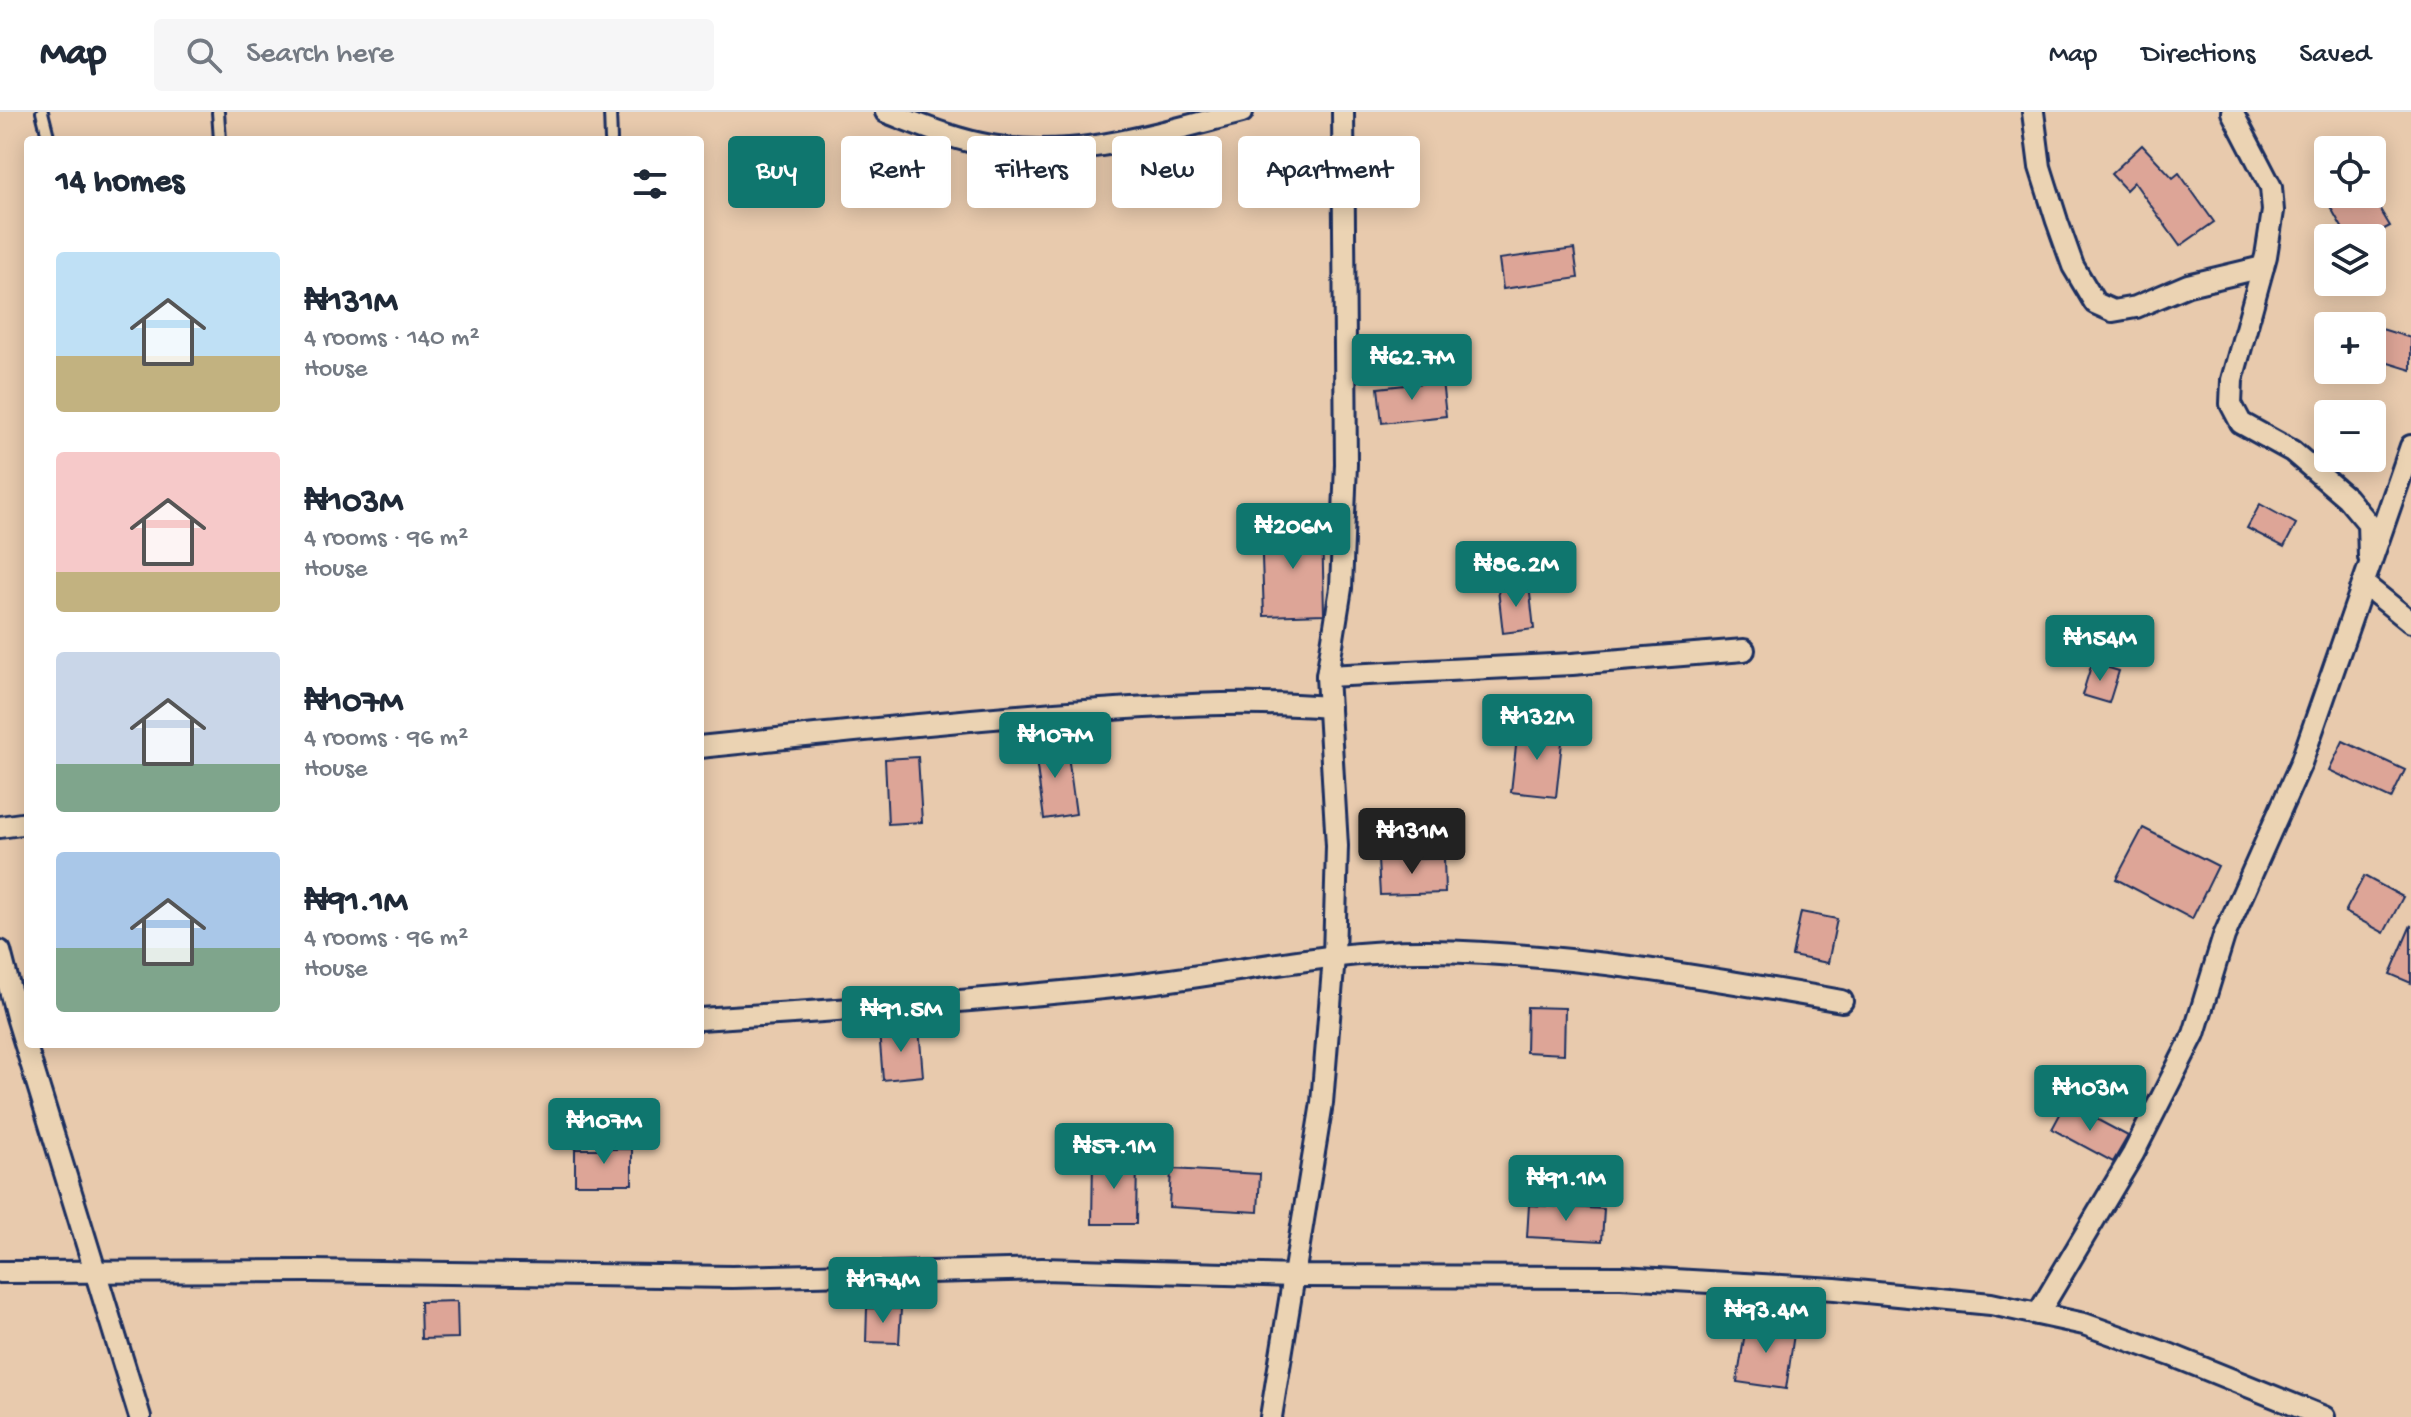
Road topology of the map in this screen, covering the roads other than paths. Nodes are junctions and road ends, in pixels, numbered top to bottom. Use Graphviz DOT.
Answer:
graph roads {
  1 [pos="42,112"];
  2 [pos="218,112"];
  3 [pos="610,112"];
  4 [pos="886,112"];
  5 [pos="1242,112"];
  6 [pos="1343,112"];
  7 [pos="2033,112"];
  8 [pos="2232,112"];
  9 [pos="48,136"];
  10 [pos="220,136"];
  11 [pos="611,136"];
  12 [pos="2263,267"];
  13 [pos="2411,446"];
  14 [pos="2378,520"];
  15 [pos="2367,577"];
  16 [pos="2411,622"];
  17 [pos="1744,650"];
  18 [pos="1327,676"];
  19 [pos="1329,707"];
  20 [pos="704,747"];
  21 [pos="24,824"];
  22 [pos="0,827"];
  23 [pos="0,951"];
  24 [pos="1334,957"];
  25 [pos="1842,1001"];
  26 [pos="15,1018"];
  27 [pos="704,1019"];
  28 [pos="24,1047"];
  29 [pos="24,1048"];
  30 [pos="0,1272"];
  31 [pos="94,1273"];
  32 [pos="1295,1276"];
  33 [pos="2038,1314"];
  34 [pos="140,1417"];
  35 [pos="1271,1417"];
  36 [pos="2324,1417"];
  1 -- 9 [label="lane"];
  2 -- 10 [label="lane"];
  3 -- 11 [label="lane"];
  4 -- 5 [label="street"];
  6 -- 18 [label="street"];
  7 -- 12 [label="street"];
  8 -- 12 [label="street"];
  12 -- 14 [label="street"];
  13 -- 14 [label="street"];
  14 -- 15 [label="street"];
  15 -- 16 [label="street"];
  15 -- 33 [label="street"];
  17 -- 18 [label="street"];
  18 -- 19 [label="street"];
  19 -- 20 [label="street"];
  19 -- 24 [label="street"];
  21 -- 22 [label="street"];
  23 -- 26 [label="street"];
  24 -- 25 [label="street"];
  24 -- 27 [label="street"];
  24 -- 32 [label="street"];
  26 -- 28 [label="street"];
  29 -- 31 [label="street"];
  30 -- 31 [label="street"];
  31 -- 32 [label="street"];
  31 -- 34 [label="street"];
  32 -- 33 [label="street"];
  32 -- 35 [label="street"];
  33 -- 36 [label="street"];
}
